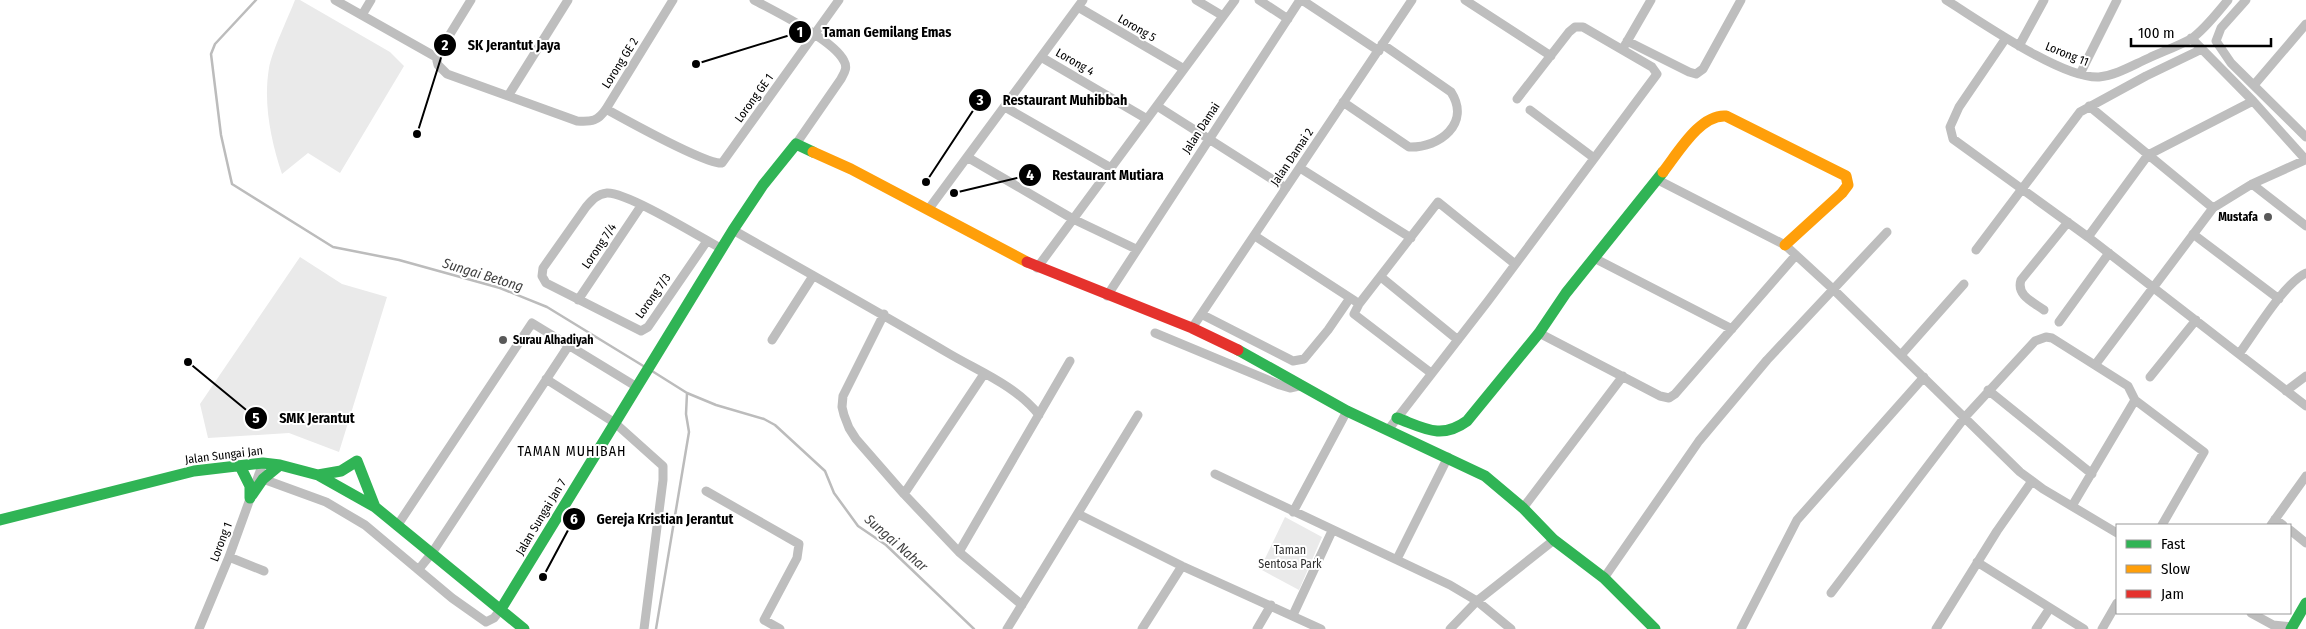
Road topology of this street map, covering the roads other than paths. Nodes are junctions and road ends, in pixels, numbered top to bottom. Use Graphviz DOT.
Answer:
graph roads {
  1 [pos="335,0"];
  2 [pos="371,0"];
  3 [pos="471,0"];
  4 [pos="568,0"];
  5 [pos="673,0"];
  6 [pos="755,0"];
  7 [pos="839,0"];
  8 [pos="1196,0"];
  9 [pos="1235,0"];
  10 [pos="1259,0"];
  11 [pos="1301,0"];
  12 [pos="1412,0"];
  13 [pos="1465,0"];
  14 [pos="1651,0"];
  15 [pos="1741,0"];
  16 [pos="1946,0"];
  17 [pos="2044,0"];
  18 [pos="2117,0"];
  19 [pos="2228,0"];
  20 [pos="2246,0"];
  21 [pos="1080,4"];
  22 [pos="1961,4"];
  23 [pos="362,15"];
  24 [pos="1224,16"];
  25 [pos="1288,19"];
  26 [pos="2306,24"];
  27 [pos="814,35"];
  28 [pos="2006,38"];
  29 [pos="2191,38"];
  30 [pos="1627,40"];
  31 [pos="2019,46"];
  32 [pos="1380,47"];
  33 [pos="2202,49"];
  34 [pos="1621,50"];
  35 [pos="1551,56"];
  36 [pos="436,57"];
  37 [pos="1041,57"];
  38 [pos="1184,69"];
  39 [pos="2080,74"];
  40 [pos="2254,85"];
  41 [pos="508,96"];
  42 [pos="1518,99"];
  43 [pos="2252,101"];
  44 [pos="1343,102"];
  45 [pos="1005,106"];
  46 [pos="1157,106"];
  47 [pos="2089,106"];
  48 [pos="606,109"];
  49 [pos="1530,110"];
  50 [pos="1147,119"];
  51 [pos="2306,137"];
  52 [pos="1209,139"];
  53 [pos="796,144"];
  54 [pos="2148,155"];
  55 [pos="967,157"];
  56 [pos="1594,158"];
  57 [pos="2306,160"];
  58 [pos="1111,168"];
  59 [pos="1300,168"];
  60 [pos="1658,180"];
  61 [pos="2252,184"];
  62 [pos="1286,188"];
  63 [pos="2021,189"];
  64 [pos="641,206"];
  65 [pos="2213,208"];
  66 [pos="928,210"];
  67 [pos="1074,219"];
  68 [pos="2068,222"];
  69 [pos="2306,226"];
  70 [pos="733,230"];
  71 [pos="1887,232"];
  72 [pos="2193,234"];
  73 [pos="1255,236"];
  74 [pos="2088,236"];
  75 [pos="1411,238"];
  76 [pos="707,241"];
  77 [pos="1785,245"];
  78 [pos="722,249"];
  79 [pos="1136,249"];
  80 [pos="1976,250"];
  81 [pos="2109,253"];
  82 [pos="1796,255"];
  83 [pos="1594,258"];
  84 [pos="1515,264"];
  85 [pos="1037,268"];
  86 [pos="2306,273"];
  87 [pos="813,276"];
  88 [pos="1381,277"];
  89 [pos="1964,284"];
  90 [pos="2154,287"];
  91 [pos="1834,290"];
  92 [pos="1107,296"];
  93 [pos="1350,298"];
  94 [pos="578,300"];
  95 [pos="2279,300"];
  96 [pos="1359,304"];
  97 [pos="2044,310"];
  98 [pos="884,314"];
  99 [pos="1203,315"];
  100 [pos="2196,320"];
  101 [pos="2059,322"];
  102 [pos="1192,328"];
  103 [pos="1732,329"];
  104 [pos="1156,333"];
  105 [pos="1539,333"];
  106 [pos="772,340"];
  107 [pos="1458,340"];
  108 [pos="569,345"];
  109 [pos="2239,354"];
  110 [pos="1901,355"];
  111 [pos="1070,361"];
  112 [pos="2095,365"];
  113 [pos="1431,372"];
  114 [pos="984,374"];
  115 [pos="1623,376"];
  116 [pos="2306,376"];
  117 [pos="2150,377"];
  118 [pos="1924,378"];
  119 [pos="546,379"];
  120 [pos="638,385"];
  121 [pos="1299,386"];
  122 [pos="1988,390"];
  123 [pos="2286,392"];
  124 [pos="2134,400"];
  125 [pos="2306,406"];
  126 [pos="1347,411"];
  127 [pos="1039,415"];
  128 [pos="1138,415"];
  129 [pos="1965,417"];
  130 [pos="1397,418"];
  131 [pos="615,423"];
  132 [pos="1388,430"];
  133 [pos="1448,458"];
  134 [pos="263,463"];
  135 [pos="280,465"];
  136 [pos="240,466"];
  137 [pos="1215,474"];
  138 [pos="2092,474"];
  139 [pos="318,475"];
  140 [pos="2306,476"];
  141 [pos="263,479"];
  142 [pos="2032,482"];
  143 [pos="706,491"];
  144 [pos="904,494"];
  145 [pos="251,497"];
  146 [pos="2072,506"];
  147 [pos="375,507"];
  148 [pos="1523,508"];
  149 [pos="1293,512"];
  150 [pos="1078,514"];
  151 [pos="0,520"];
  152 [pos="2273,522"];
  153 [pos="2163,524"];
  154 [pos="397,526"];
  155 [pos="1332,531"];
  156 [pos="2291,531"];
  157 [pos="2116,532"];
  158 [pos="1554,540"];
  159 [pos="2306,543"];
  160 [pos="959,552"];
  161 [pos="432,553"];
  162 [pos="229,557"];
  163 [pos="1397,559"];
  164 [pos="1977,562"];
  165 [pos="1182,566"];
  166 [pos="419,569"];
  167 [pos="264,571"];
  168 [pos="1604,578"];
  169 [pos="1831,593"];
  170 [pos="1477,601"];
  171 [pos="2306,603"];
  172 [pos="1271,604"];
  173 [pos="1022,605"];
  174 [pos="2116,605"];
  175 [pos="2050,608"];
  176 [pos="501,609"];
  177 [pos="2252,614"];
  178 [pos="1293,615"];
  179 [pos="764,620"];
  180 [pos="2272,627"];
  181 [pos="2292,628"];
  182 [pos="199,629"];
  183 [pos="524,629"];
  184 [pos="644,629"];
  185 [pos="760,629"];
  186 [pos="780,629"];
  187 [pos="1007,629"];
  188 [pos="1142,629"];
  189 [pos="1257,629"];
  190 [pos="1321,629"];
  191 [pos="1450,629"];
  192 [pos="1511,629"];
  193 [pos="1655,629"];
  194 [pos="1741,629"];
  195 [pos="1936,629"];
  196 [pos="2036,629"];
  197 [pos="2084,629"];
  198 [pos="2102,629"];
  1 -- 23 [label="street"];
  2 -- 23 [label="street"];
  3 -- 36 [label="street"];
  4 -- 41 [label="street"];
  5 -- 48 [label="street, Lorong GE 2"];
  6 -- 27 [label="street"];
  7 -- 27 [label="street"];
  8 -- 24 [label="street"];
  9 -- 24 [label="street"];
  10 -- 25 [label="street"];
  11 -- 25 [label="street, Jalan Damai"];
  11 -- 32 [label="street"];
  12 -- 32 [label="street, Jalan Damai 2"];
  13 -- 35 [label="street"];
  14 -- 30 [label="street"];
  15 -- 30 [label="street"];
  16 -- 22 [label="street, Lorong 11"];
  17 -- 31 [label="street"];
  18 -- 39 [label="street"];
  19 -- 29 [label="street, Lorong 11"];
  20 -- 40 [label="street"];
  21 -- 37 [label="street"];
  21 -- 38 [label="street, Lorong 5"];
  22 -- 28 [label="street, Lorong 11"];
  23 -- 36 [label="street"];
  24 -- 38 [label="street"];
  25 -- 52 [label="street, Jalan Damai"];
  26 -- 40 [label="street"];
  27 -- 48 [label="street, Lorong GE 1"];
  27 -- 53 [label="street"];
  28 -- 31 [label="street, Lorong 11"];
  28 -- 63 [label="street"];
  29 -- 33 [label="street"];
  29 -- 39 [label="street, Lorong 11"];
  30 -- 34 [label="street"];
  31 -- 39 [label="street, Lorong 11"];
  32 -- 44 [label="street, Jalan Damai 2"];
  32 -- 44 [label="street"];
  33 -- 43 [label="street"];
  33 -- 47 [label="street"];
  34 -- 35 [label="street"];
  34 -- 56 [label="street"];
  35 -- 42 [label="street"];
  36 -- 41 [label="street"];
  37 -- 45 [label="street"];
  37 -- 50 [label="street, Lorong 4"];
  38 -- 46 [label="street"];
  40 -- 51 [label="street"];
  41 -- 48 [label="street, Lorong GE 2"];
  43 -- 54 [label="street"];
  43 -- 57 [label="street"];
  44 -- 59 [label="street, Jalan Damai 2"];
  45 -- 55 [label="street"];
  45 -- 58 [label="street"];
  46 -- 50 [label="street"];
  46 -- 52 [label="street"];
  47 -- 54 [label="street"];
  47 -- 63 [label="street"];
  49 -- 56 [label="street"];
  50 -- 58 [label="street"];
  52 -- 62 [label="street"];
  52 -- 79 [label="street, Jalan Damai"];
  53 -- 66 [label="street"];
  53 -- 70 [label="street, Jalan Sungai Jan 7"];
  54 -- 65 [label="street"];
  54 -- 74 [label="street"];
  55 -- 66 [label="street"];
  55 -- 67 [label="street"];
  56 -- 84 [label="street"];
  57 -- 61 [label="street"];
  58 -- 67 [label="street"];
  59 -- 62 [label="street, Jalan Damai 2"];
  59 -- 75 [label="street"];
  60 -- 77 [label="street"];
  60 -- 77 [label="street"];
  60 -- 83 [label="street"];
  61 -- 65 [label="street"];
  61 -- 69 [label="street"];
  62 -- 73 [label="street, Jalan Damai 2"];
  63 -- 68 [label="street"];
  63 -- 80 [label="street"];
  64 -- 76 [label="street"];
  64 -- 94 [label="street, Lorong 7/4"];
  64 -- 94 [label="street"];
  65 -- 72 [label="street"];
  66 -- 85 [label="street"];
  67 -- 79 [label="street"];
  67 -- 85 [label="street"];
  68 -- 74 [label="street"];
  68 -- 97 [label="street"];
  70 -- 78 [label="street, Jalan Sungai Jan 7"];
  70 -- 87 [label="street"];
  71 -- 91 [label="street"];
  72 -- 90 [label="street"];
  72 -- 95 [label="street"];
  73 -- 93 [label="street"];
  73 -- 99 [label="street, Jalan Damai 2"];
  74 -- 81 [label="street"];
  75 -- 84 [label="street"];
  75 -- 88 [label="street"];
  76 -- 78 [label="street"];
  76 -- 94 [label="street, Lorong 7/3"];
  77 -- 82 [label="street"];
  78 -- 120 [label="street, Jalan Sungai Jan 7"];
  79 -- 92 [label="street, Jalan Damai"];
  81 -- 90 [label="street"];
  81 -- 101 [label="street"];
  82 -- 91 [label="street"];
  82 -- 103 [label="street"];
  83 -- 103 [label="street"];
  83 -- 105 [label="street"];
  84 -- 107 [label="street"];
  85 -- 92 [label="street"];
  86 -- 95 [label="street"];
  87 -- 98 [label="street"];
  87 -- 106 [label="street"];
  88 -- 96 [label="street"];
  88 -- 107 [label="street"];
  89 -- 110 [label="street"];
  90 -- 100 [label="street"];
  90 -- 112 [label="street"];
  91 -- 110 [label="street"];
  91 -- 168 [label="street"];
  92 -- 102 [label="street"];
  93 -- 96 [label="street"];
  93 -- 99 [label="street"];
  95 -- 109 [label="street"];
  96 -- 113 [label="street"];
  98 -- 114 [label="street"];
  98 -- 144 [label="street"];
  99 -- 102 [label="street, Jalan Damai 2"];
  100 -- 109 [label="street"];
  100 -- 117 [label="street"];
  102 -- 121 [label="street"];
  103 -- 115 [label="street"];
  104 -- 121 [label="street"];
  105 -- 115 [label="street"];
  105 -- 130 [label="street"];
  107 -- 113 [label="street"];
  108 -- 119 [label="street"];
  108 -- 120 [label="street"];
  108 -- 154 [label="street"];
  109 -- 123 [label="street"];
  110 -- 118 [label="street"];
  111 -- 127 [label="street"];
  112 -- 122 [label="street"];
  112 -- 124 [label="street"];
  113 -- 130 [label="street"];
  114 -- 127 [label="street"];
  114 -- 144 [label="street"];
  115 -- 148 [label="street"];
  116 -- 123 [label="street"];
  118 -- 129 [label="street"];
  118 -- 194 [label="street"];
  119 -- 131 [label="street"];
  119 -- 161 [label="street"];
  120 -- 131 [label="street, Jalan Sungai Jan 7"];
  121 -- 126 [label="street"];
  122 -- 129 [label="street"];
  122 -- 138 [label="street"];
  123 -- 125 [label="street"];
  124 -- 138 [label="street"];
  124 -- 153 [label="street"];
  126 -- 132 [label="street"];
  126 -- 149 [label="street"];
  127 -- 160 [label="street"];
  128 -- 150 [label="street"];
  129 -- 142 [label="street"];
  129 -- 169 [label="street"];
  130 -- 132 [label="street"];
  131 -- 176 [label="street, Jalan Sungai Jan 7"];
  131 -- 184 [label="street"];
  132 -- 133 [label="street"];
  133 -- 148 [label="street"];
  133 -- 163 [label="street"];
  134 -- 135 [label="street, Jalan Sungai Jan"];
  134 -- 136 [label="street, Jalan Sungai Jan"];
  134 -- 145 [label="street, Lorong 1"];
  135 -- 139 [label="street, Jalan Sungai Jan"];
  135 -- 141 [label="street"];
  136 -- 145 [label="street"];
  136 -- 151 [label="street, Jalan Sungai Jan"];
  137 -- 149 [label="street"];
  138 -- 146 [label="street"];
  139 -- 147 [label="street, Jalan Sungai Jan"];
  139 -- 147 [label="street"];
  140 -- 152 [label="street"];
  141 -- 145 [label="street"];
  141 -- 166 [label="street"];
  142 -- 146 [label="street"];
  142 -- 164 [label="street"];
  143 -- 179 [label="street"];
  144 -- 160 [label="street"];
  145 -- 162 [label="street, Lorong 1"];
  146 -- 157 [label="street"];
  147 -- 154 [label="street, Jalan Sungai Jan"];
  148 -- 158 [label="street"];
  149 -- 155 [label="street"];
  150 -- 165 [label="street"];
  150 -- 173 [label="street"];
  154 -- 161 [label="street, Jalan Sungai Jan"];
  155 -- 163 [label="street"];
  155 -- 178 [label="street"];
  156 -- 159 [label="street"];
  158 -- 168 [label="street"];
  158 -- 170 [label="street"];
  160 -- 173 [label="street"];
  161 -- 166 [label="street"];
  161 -- 176 [label="street, Jalan Sungai Jan"];
  162 -- 167 [label="street"];
  162 -- 182 [label="street, Lorong 1"];
  163 -- 170 [label="street"];
  164 -- 175 [label="street"];
  164 -- 195 [label="street"];
  165 -- 172 [label="street"];
  165 -- 188 [label="street"];
  166 -- 176 [label="street"];
  168 -- 193 [label="street"];
  170 -- 191 [label="street"];
  170 -- 192 [label="street"];
  171 -- 181 [label="street"];
  172 -- 178 [label="street"];
  172 -- 189 [label="street"];
  173 -- 187 [label="street"];
  174 -- 198 [label="street"];
  175 -- 196 [label="street"];
  175 -- 197 [label="street"];
  176 -- 183 [label="street, Jalan Sungai Jan"];
  177 -- 180 [label="street"];
  178 -- 190 [label="street"];
  179 -- 185 [label="street"];
  179 -- 186 [label="street"];
  180 -- 181 [label="street"];
}
